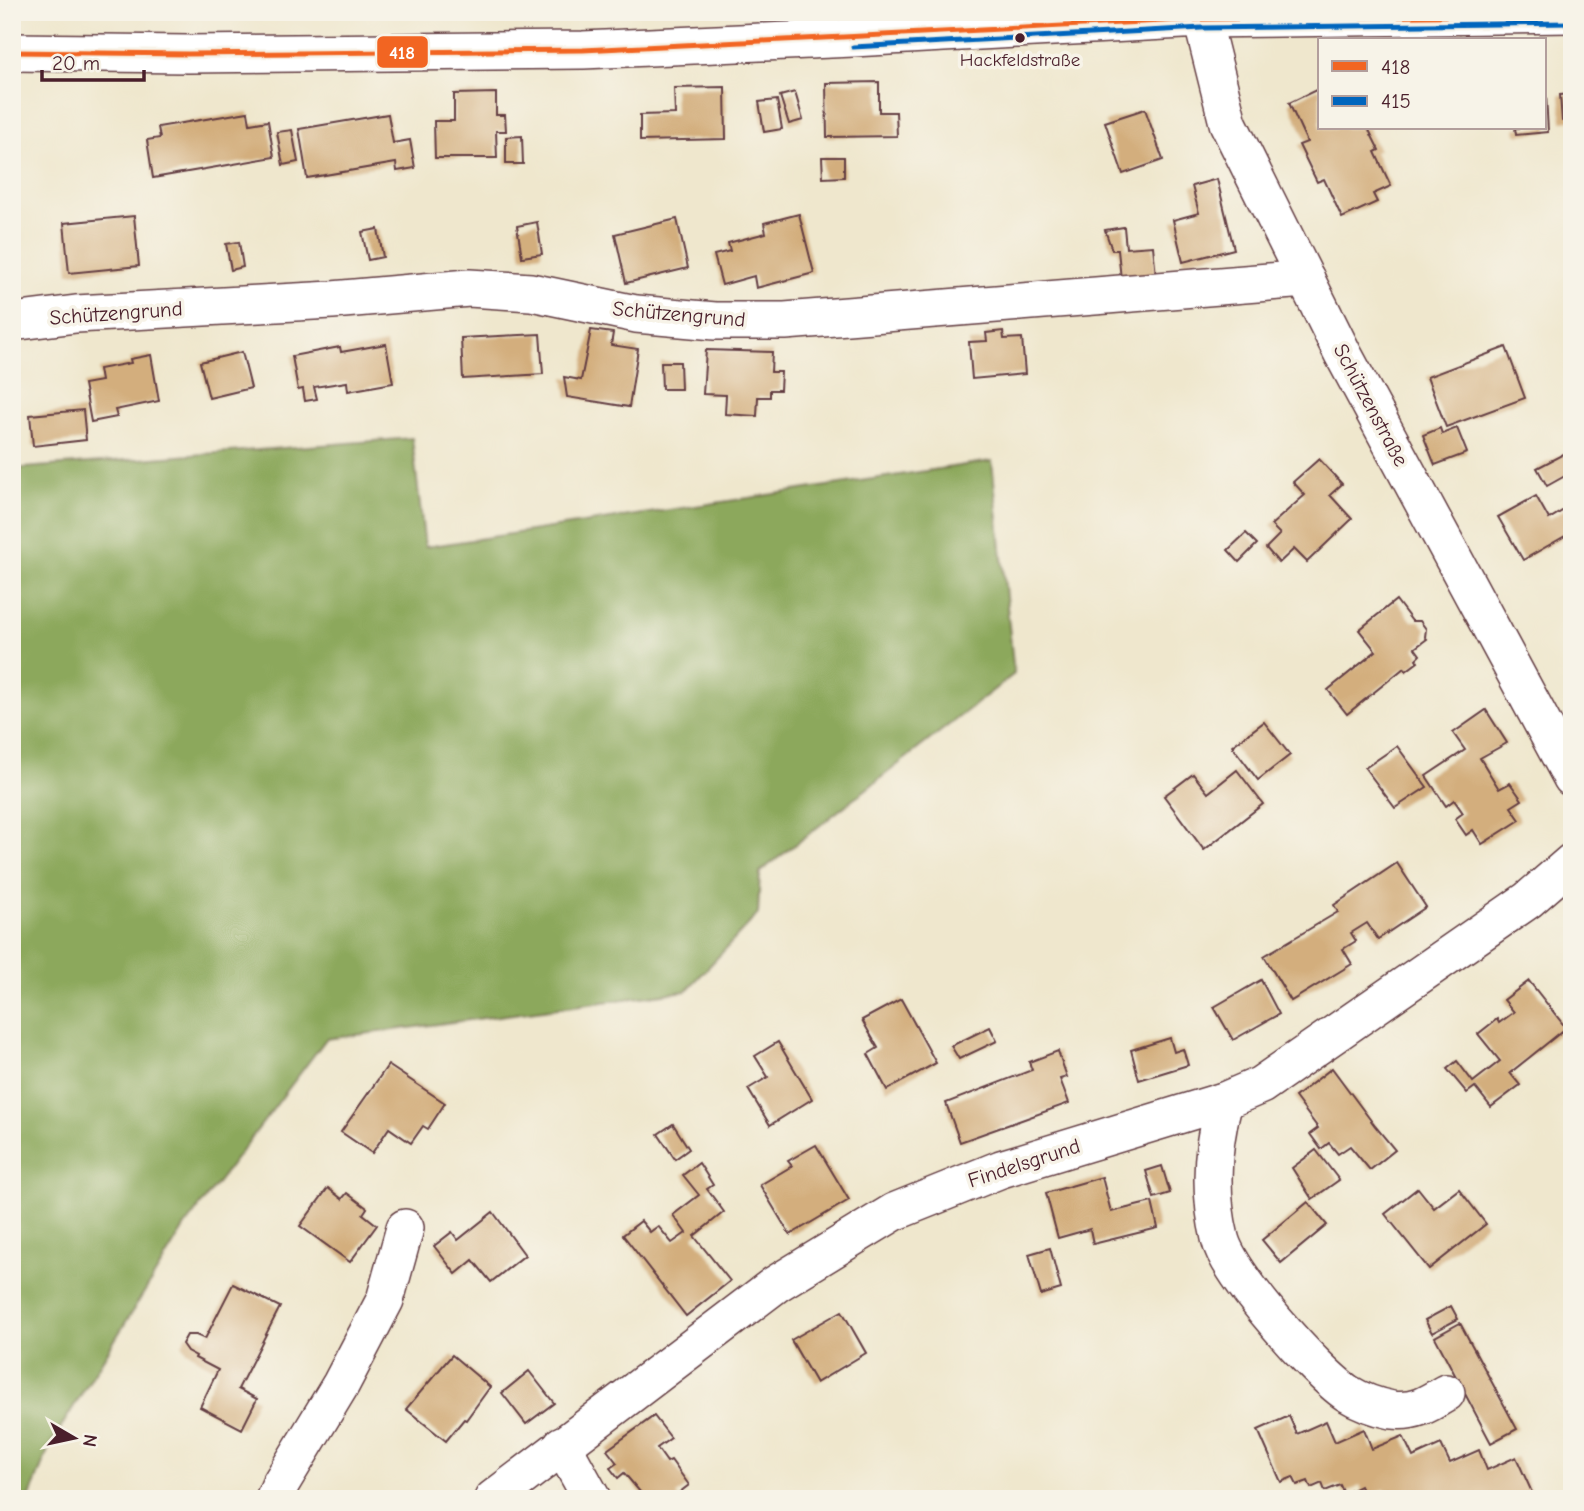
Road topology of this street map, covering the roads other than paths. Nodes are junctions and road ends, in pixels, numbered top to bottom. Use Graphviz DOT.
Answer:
graph roads {
  1 [pos="1572,14"];
  2 [pos="1202,19"];
  3 [pos="854,25"];
  4 [pos="12,52"];
  5 [pos="1306,279"];
  6 [pos="12,322"];
  7 [pos="1572,778"];
  8 [pos="1572,862"];
  9 [pos="1224,1101"];
  10 [pos="405,1228"];
  11 [pos="1446,1394"];
  12 [pos="562,1445"];
  13 [pos="274,1499"];
  14 [pos="493,1499"];
  15 [pos="592,1499"];
  1 -- 2 [label="street"];
  2 -- 3 [label="street"];
  2 -- 5 [label="street, Schützenstraße"];
  3 -- 4 [label="street"];
  5 -- 6 [label="street, Schützengrund"];
  5 -- 7 [label="street, Schützenstraße"];
  8 -- 9 [label="street, Findelsgrund"];
  9 -- 11 [label="street"];
  9 -- 12 [label="street, Findelsgrund"];
  10 -- 13 [label="street"];
  12 -- 14 [label="street, Findelsgrund"];
  12 -- 15 [label="street"];
}
